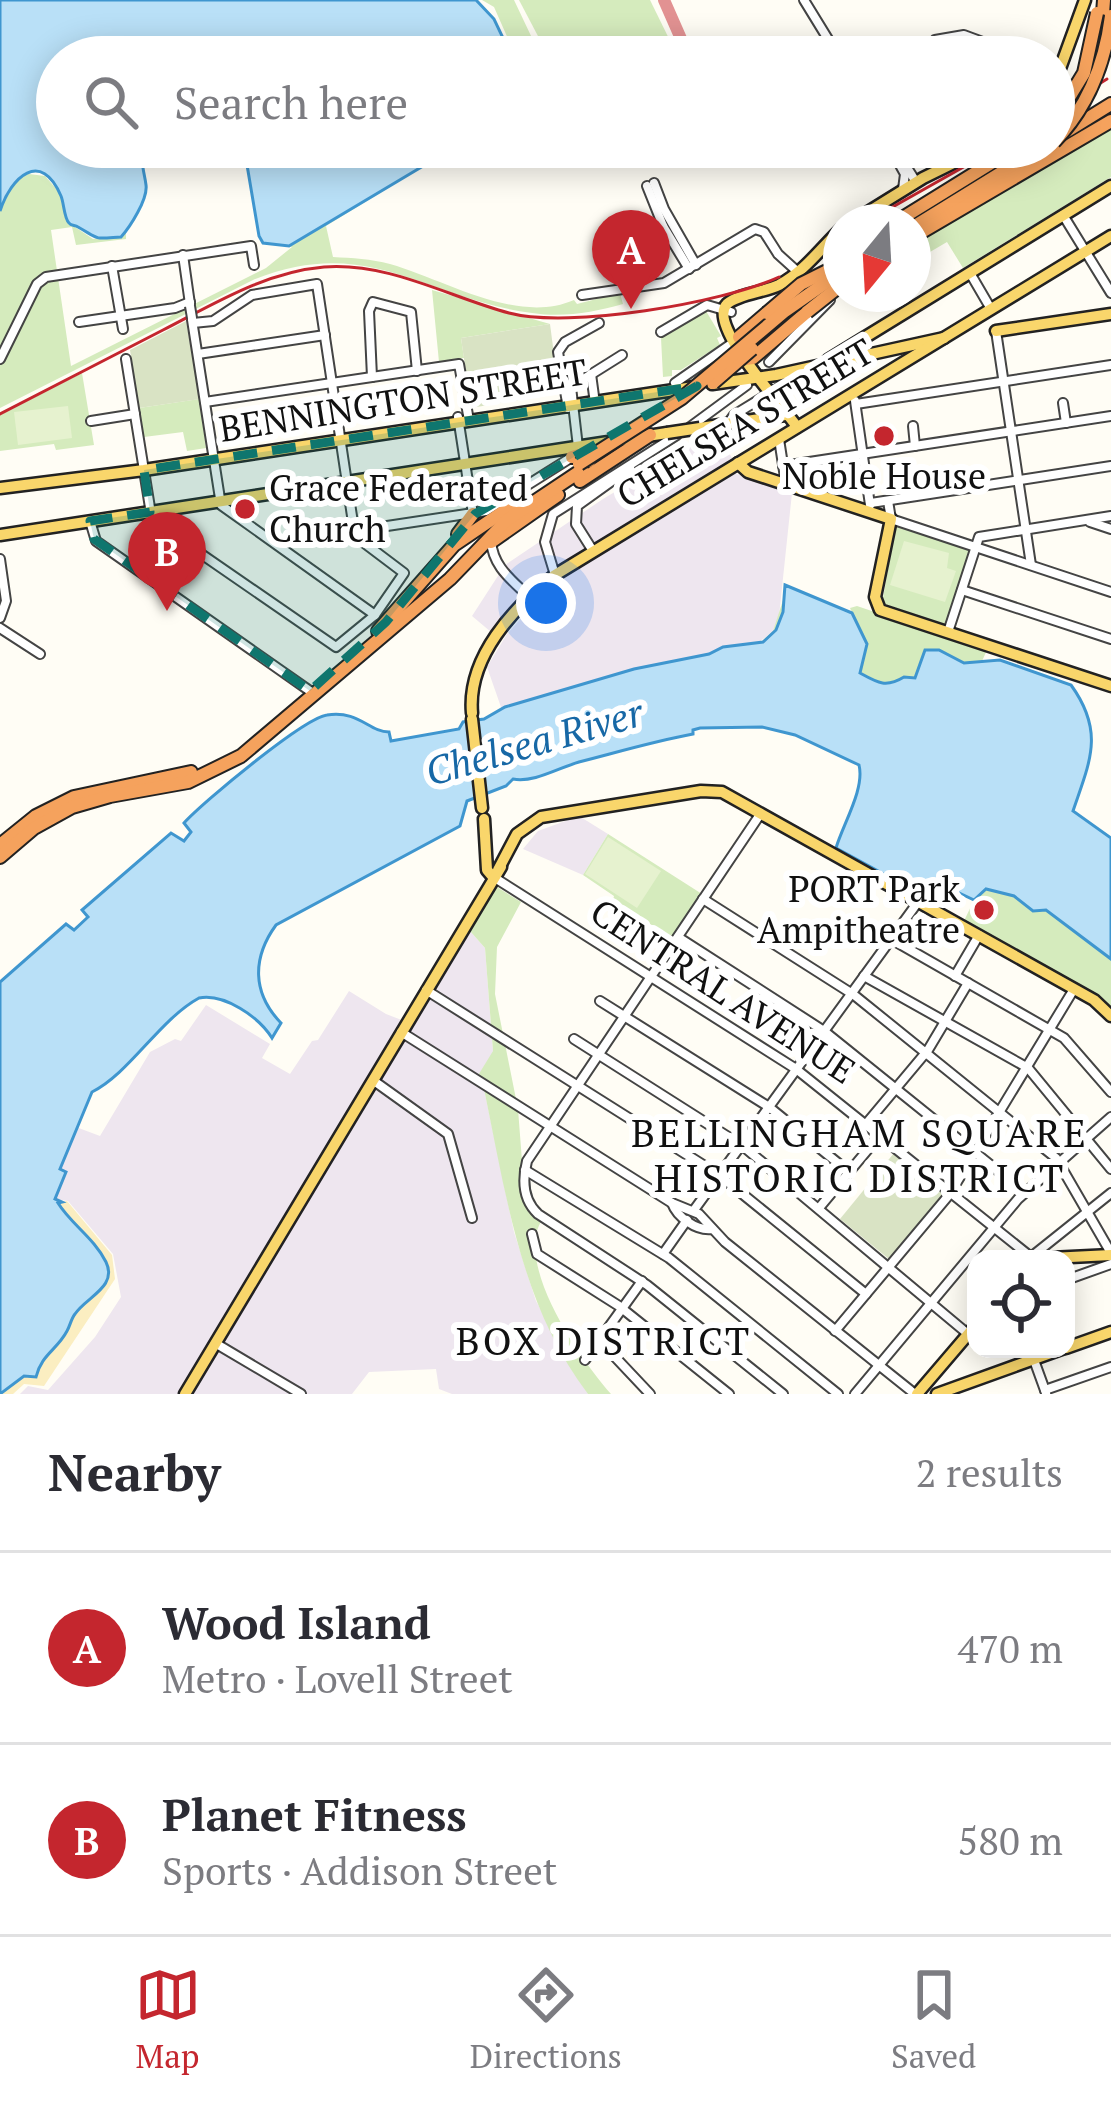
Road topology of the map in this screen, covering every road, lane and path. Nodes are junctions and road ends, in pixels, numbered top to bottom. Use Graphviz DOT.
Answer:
graph roads {
  1 [pos="804,0"];
  2 [pos="1085,0"];
  3 [pos="1102,9"];
  4 [pos="1074,32"];
  5 [pos="1111,32"];
  6 [pos="826,36"];
  7 [pos="1073,36"];
  8 [pos="1111,48"];
  9 [pos="1075,59"];
  10 [pos="1075,75"];
  11 [pos="1111,101"];
  12 [pos="1075,116"];
  13 [pos="1111,121"];
  14 [pos="1075,126"];
  15 [pos="1075,137"];
  16 [pos="902,168"];
  17 [pos="906,168"];
  18 [pos="944,168"];
  19 [pos="1006,168"];
  20 [pos="1008,168"];
  21 [pos="1009,168"];
  22 [pos="1011,168"];
  23 [pos="916,182"];
  24 [pos="651,186"];
  25 [pos="1111,186"];
  26 [pos="902,191"];
  27 [pos="881,204"];
  28 [pos="931,205"];
  29 [pos="931,213"];
  30 [pos="931,213"];
  31 [pos="1063,215"];
  32 [pos="667,224"];
  33 [pos="931,227"];
  34 [pos="1111,236"];
  35 [pos="638,242"];
  36 [pos="823,249"];
  37 [pos="1085,252"];
  38 [pos="182,255"];
  39 [pos="254,265"];
  40 [pos="112,266"];
  41 [pos="693,267"];
  42 [pos="805,268"];
  43 [pos="969,272"];
  44 [pos="823,278"];
  45 [pos="1108,281"];
  46 [pos="823,288"];
  47 [pos="1111,293"];
  48 [pos="582,295"];
  49 [pos="823,297"];
  50 [pos="190,304"];
  51 [pos="991,309"];
  52 [pos="728,311"];
  53 [pos="811,313"];
  54 [pos="1111,314"];
  55 [pos="120,315"];
  56 [pos="770,317"];
  57 [pos="192,321"];
  58 [pos="79,322"];
  59 [pos="971,322"];
  60 [pos="599,323"];
  61 [pos="994,328"];
  62 [pos="123,329"];
  63 [pos="661,332"];
  64 [pos="325,335"];
  65 [pos="740,337"];
  66 [pos="859,338"];
  67 [pos="944,338"];
  68 [pos="198,354"];
  69 [pos="869,354"];
  70 [pos="622,355"];
  71 [pos="127,358"];
  72 [pos="0,359"];
  73 [pos="820,363"];
  74 [pos="757,364"];
  75 [pos="1111,365"];
  76 [pos="797,370"];
  77 [pos="417,371"];
  78 [pos="591,374"];
  79 [pos="882,376"];
  80 [pos="372,377"];
  81 [pos="1004,381"];
  82 [pos="332,383"];
  83 [pos="675,383"];
  84 [pos="747,386"];
  85 [pos="770,393"];
  86 [pos="594,396"];
  87 [pos="608,397"];
  88 [pos="569,398"];
  89 [pos="853,399"];
  90 [pos="205,402"];
  91 [pos="1063,403"];
  92 [pos="829,408"];
  93 [pos="135,414"];
  94 [pos="789,414"];
  95 [pos="1111,416"];
  96 [pos="461,418"];
  97 [pos="91,421"];
  98 [pos="730,423"];
  99 [pos="1066,423"];
  100 [pos="801,425"];
  101 [pos="913,426"];
  102 [pos="1012,431"];
  103 [pos="340,438"];
  104 [pos="779,438"];
  105 [pos="652,442"];
  106 [pos="915,446"];
  107 [pos="863,454"];
  108 [pos="212,457"];
  109 [pos="581,463"];
  110 [pos="738,463"];
  111 [pos="465,464"];
  112 [pos="783,466"];
  113 [pos="1111,466"];
  114 [pos="143,468"];
  115 [pos="1019,480"];
  116 [pos="346,482"];
  117 [pos="786,484"];
  118 [pos="0,485"];
  119 [pos="888,501"];
  120 [pos="219,502"];
  121 [pos="869,507"];
  122 [pos="150,512"];
  123 [pos="473,514"];
  124 [pos="1111,516"];
  125 [pos="891,519"];
  126 [pos="0,520"];
  127 [pos="1085,520"];
  128 [pos="91,521"];
  129 [pos="1026,529"];
  130 [pos="1111,529"];
  131 [pos="354,531"];
  132 [pos="1,535"];
  133 [pos="491,538"];
  134 [pos="976,547"];
  135 [pos="593,551"];
  136 [pos="475,553"];
  137 [pos="0,560"];
  138 [pos="496,562"];
  139 [pos="436,564"];
  140 [pos="1031,566"];
  141 [pos="555,575"];
  142 [pos="962,590"];
  143 [pos="1111,592"];
  144 [pos="529,597"];
  145 [pos="375,614"];
  146 [pos="0,619"];
  147 [pos="0,628"];
  148 [pos="948,632"];
  149 [pos="1111,639"];
  150 [pos="40,655"];
  151 [pos="1110,682"];
  152 [pos="310,691"];
  153 [pos="762,812"];
  154 [pos="560,815"];
  155 [pos="486,842"];
  156 [pos="0,845"];
  157 [pos="509,846"];
  158 [pos="0,857"];
  159 [pos="495,876"];
  160 [pos="703,899"];
  161 [pos="918,901"];
  162 [pos="979,935"];
  163 [pos="677,938"];
  164 [pos="891,939"];
  165 [pos="864,976"];
  166 [pos="956,976"];
  167 [pos="651,977"];
  168 [pos="968,982"];
  169 [pos="1074,989"];
  170 [pos="426,990"];
  171 [pos="851,994"];
  172 [pos="600,1001"];
  173 [pos="624,1016"];
  174 [pos="1111,1016"];
  175 [pos="945,1022"];
  176 [pos="1049,1029"];
  177 [pos="824,1031"];
  178 [pos="401,1032"];
  179 [pos="574,1039"];
  180 [pos="926,1053"];
  181 [pos="599,1055"];
  182 [pos="1026,1066"];
  183 [pos="796,1069"];
  184 [pos="372,1080"];
  185 [pos="578,1086"];
  186 [pos="896,1088"];
  187 [pos="1111,1092"];
  188 [pos="769,1107"];
  189 [pos="999,1112"];
  190 [pos="1111,1117"];
  191 [pos="866,1124"];
  192 [pos="551,1126"];
  193 [pos="880,1135"];
  194 [pos="1087,1138"];
  195 [pos="741,1144"];
  196 [pos="975,1151"];
  197 [pos="1059,1162"];
  198 [pos="1111,1168"];
  199 [pos="525,1170"];
  200 [pos="849,1172"];
  201 [pos="719,1175"];
  202 [pos="951,1191"];
  203 [pos="1024,1192"];
  204 [pos="1111,1193"];
  205 [pos="672,1203"];
  206 [pos="819,1208"];
  207 [pos="694,1210"];
  208 [pos="1088,1213"];
  209 [pos="472,1218"];
  210 [pos="687,1220"];
  211 [pos="994,1226"];
  212 [pos="712,1229"];
  213 [pos="532,1234"];
  214 [pos="1022,1250"];
  215 [pos="1041,1250"];
  216 [pos="663,1254"];
  217 [pos="1075,1259"];
  218 [pos="1108,1259"];
  219 [pos="889,1266"];
  220 [pos="1075,1276"];
  221 [pos="642,1282"];
  222 [pos="866,1294"];
  223 [pos="930,1303"];
  224 [pos="623,1309"];
  225 [pos="967,1327"];
  226 [pos="836,1331"];
  227 [pos="1111,1332"];
  228 [pos="967,1336"];
  229 [pos="600,1341"];
  230 [pos="215,1343"];
  231 [pos="1075,1344"];
  232 [pos="1022,1358"];
  233 [pos="1033,1358"];
  234 [pos="585,1360"];
  235 [pos="878,1365"];
  236 [pos="1111,1366"];
  237 [pos="1046,1392"];
  238 [pos="184,1394"];
  239 [pos="301,1394"];
  240 [pos="650,1394"];
  241 [pos="729,1394"];
  242 [pos="783,1394"];
  243 [pos="838,1394"];
  244 [pos="855,1394"];
  245 [pos="916,1394"];
  246 [pos="937,1394"];
  1 -- 6 [label="street"];
  2 -- 4 [label="main road"];
  3 -- 9 [label="highway, bridge"];
  4 -- 5 [label="main road"];
  4 -- 7 [label="main road"];
  8 -- 10 [label="highway, bridge"];
  11 -- 12 [label="highway"];
  11 -- 14 [label="highway"];
  13 -- 15 [label="highway"];
  16 -- 26 [label="street"];
  17 -- 23 [label="street"];
  18 -- 23 [label="main road"];
  19 -- 28 [label="highway"];
  20 -- 30 [label="highway"];
  21 -- 29 [label="highway"];
  22 -- 33 [label="highway"];
  23 -- 26 [label="main road"];
  24 -- 32 [label="street"];
  25 -- 31 [label="main road"];
  26 -- 27 [label="main road"];
  31 -- 37 [label="street"];
  31 -- 43 [label="main road"];
  32 -- 35 [label="street"];
  32 -- 41 [label="street"];
  34 -- 37 [label="main road, CHELSEA STREET"];
  36 -- 42 [label="main road"];
  37 -- 45 [label="street"];
  37 -- 51 [label="main road, CHELSEA STREET"];
  38 -- 39 [label="street"];
  38 -- 40 [label="street"];
  38 -- 50 [label="street"];
  40 -- 55 [label="street"];
  40 -- 72 [label="street"];
  41 -- 42 [label="street"];
  41 -- 48 [label="street"];
  42 -- 52 [label="main road"];
  42 -- 53 [label="street"];
  43 -- 51 [label="street"];
  43 -- 66 [label="main road"];
  44 -- 56 [label="highway, bridge"];
  45 -- 47 [label="street"];
  46 -- 109 [label="highway, bridge"];
  49 -- 53 [label="highway, bridge"];
  50 -- 55 [label="street"];
  50 -- 57 [label="street, bridge"];
  51 -- 59 [label="main road, CHELSEA STREET"];
  51 -- 61 [label="main road"];
  52 -- 63 [label="street"];
  52 -- 65 [label="main road"];
  53 -- 74 [label="highway"];
  54 -- 61 [label="main road"];
  55 -- 58 [label="street"];
  55 -- 62 [label="street"];
  56 -- 65 [label="highway"];
  56 -- 109 [label="highway, bridge"];
  57 -- 64 [label="street"];
  57 -- 68 [label="street"];
  59 -- 61 [label="main road"];
  59 -- 67 [label="main road, CHELSEA STREET"];
  60 -- 88 [label="street"];
  61 -- 81 [label="street"];
  64 -- 68 [label="street"];
  64 -- 82 [label="street"];
  65 -- 74 [label="highway"];
  65 -- 83 [label="street"];
  66 -- 69 [label="street"];
  66 -- 73 [label="main road"];
  67 -- 69 [label="main road, BENNINGTON STREET"];
  67 -- 79 [label="main road, CHELSEA STREET"];
  68 -- 90 [label="street"];
  69 -- 73 [label="main road, BENNINGTON STREET"];
  69 -- 79 [label="main road"];
  70 -- 78 [label="street"];
  71 -- 93 [label="street"];
  73 -- 74 [label="main road, BENNINGTON STREET"];
  73 -- 76 [label="main road, BENNINGTON STREET"];
  74 -- 76 [label="main road, BENNINGTON STREET"];
  74 -- 83 [label="main road, BENNINGTON STREET"];
  74 -- 85 [label="main road"];
  74 -- 87 [label="main road, BENNINGTON STREET"];
  75 -- 81 [label="street"];
  76 -- 85 [label="street"];
  77 -- 80 [label="street"];
  77 -- 80 [label="street"];
  77 -- 96 [label="street"];
  78 -- 86 [label="street"];
  78 -- 88 [label="street"];
  79 -- 89 [label="main road, CHELSEA STREET"];
  80 -- 82 [label="street"];
  81 -- 89 [label="street"];
  81 -- 102 [label="street"];
  82 -- 90 [label="street"];
  82 -- 103 [label="street"];
  83 -- 87 [label="main road, BENNINGTON STREET"];
  84 -- 105 [label="street"];
  85 -- 94 [label="main road"];
  85 -- 98 [label="street"];
  86 -- 87 [label="main road, BENNINGTON STREET"];
  86 -- 88 [label="main road, BENNINGTON STREET"];
  87 -- 88 [label="main road, BENNINGTON STREET"];
  88 -- 96 [label="main road, BENNINGTON STREET"];
  88 -- 109 [label="street"];
  89 -- 92 [label="main road, CHELSEA STREET"];
  89 -- 107 [label="street"];
  90 -- 108 [label="street"];
  91 -- 99 [label="street"];
  92 -- 94 [label="main road"];
  92 -- 100 [label="main road, CHELSEA STREET"];
  93 -- 97 [label="street"];
  93 -- 114 [label="street"];
  94 -- 98 [label="main road"];
  94 -- 100 [label="main road"];
  95 -- 99 [label="street"];
  96 -- 103 [label="main road, BENNINGTON STREET"];
  96 -- 111 [label="street"];
  98 -- 105 [label="main road, bridge"];
  99 -- 102 [label="street"];
  100 -- 104 [label="main road, CHELSEA STREET"];
  101 -- 106 [label="street"];
  102 -- 106 [label="street"];
  102 -- 115 [label="street"];
  103 -- 108 [label="main road, BENNINGTON STREET"];
  103 -- 116 [label="street"];
  104 -- 110 [label="main road, CHELSEA STREET"];
  104 -- 112 [label="street"];
  105 -- 109 [label="highway"];
  105 -- 109 [label="main road"];
  105 -- 135 [label="street"];
  105 -- 141 [label="street"];
  106 -- 107 [label="street"];
  107 -- 112 [label="street"];
  107 -- 121 [label="street"];
  108 -- 114 [label="main road, BENNINGTON STREET"];
  108 -- 120 [label="street"];
  109 -- 111 [label="main road"];
  109 -- 123 [label="street"];
  109 -- 133 [label="highway"];
  109 -- 139 [label="highway"];
  110 -- 117 [label="main road"];
  110 -- 135 [label="main road, CHELSEA STREET"];
  111 -- 116 [label="main road"];
  111 -- 123 [label="street"];
  112 -- 117 [label="street"];
  113 -- 115 [label="street"];
  114 -- 118 [label="main road, BENNINGTON STREET"];
  114 -- 122 [label="street"];
  115 -- 119 [label="street"];
  115 -- 129 [label="street"];
  116 -- 120 [label="main road"];
  116 -- 131 [label="street"];
  117 -- 121 [label="main road"];
  119 -- 121 [label="street"];
  119 -- 125 [label="street"];
  120 -- 122 [label="main road"];
  120 -- 145 [label="street"];
  121 -- 125 [label="main road"];
  122 -- 128 [label="main road"];
  122 -- 145 [label="street"];
  123 -- 131 [label="street"];
  123 -- 139 [label="highway"];
  124 -- 127 [label="street"];
  125 -- 134 [label="street"];
  125 -- 148 [label="main road"];
  126 -- 132 [label="street"];
  127 -- 129 [label="street"];
  127 -- 130 [label="street"];
  128 -- 132 [label="main road"];
  128 -- 152 [label="street"];
  129 -- 134 [label="street"];
  129 -- 140 [label="street"];
  131 -- 145 [label="street"];
  133 -- 136 [label="highway"];
  133 -- 138 [label="street"];
  134 -- 140 [label="street"];
  134 -- 142 [label="street"];
  135 -- 141 [label="main road, CHELSEA STREET"];
  136 -- 138 [label="street"];
  136 -- 158 [label="highway"];
  137 -- 146 [label="street"];
  138 -- 144 [label="street"];
  139 -- 152 [label="highway"];
  140 -- 143 [label="street"];
  141 -- 144 [label="main road, CHELSEA STREET"];
  142 -- 148 [label="street"];
  142 -- 149 [label="street"];
  144 -- 155 [label="main road, CHELSEA STREET"];
  147 -- 150 [label="street"];
  148 -- 151 [label="main road"];
  152 -- 156 [label="highway"];
  153 -- 154 [label="main road"];
  153 -- 160 [label="street"];
  153 -- 161 [label="main road"];
  154 -- 157 [label="main road"];
  154 -- 159 [label="main road"];
  155 -- 157 [label="main road"];
  155 -- 159 [label="main road, CHELSEA STREET"];
  157 -- 159 [label="main road"];
  159 -- 167 [label="street, CENTRAL AVENUE"];
  159 -- 170 [label="main road"];
  160 -- 163 [label="street"];
  160 -- 171 [label="street"];
  161 -- 162 [label="main road"];
  161 -- 164 [label="street"];
  162 -- 166 [label="street"];
  162 -- 169 [label="main road"];
  163 -- 167 [label="street"];
  163 -- 177 [label="street"];
  164 -- 165 [label="street"];
  164 -- 166 [label="street"];
  165 -- 171 [label="street"];
  165 -- 175 [label="street"];
  166 -- 168 [label="street"];
  167 -- 173 [label="street"];
  167 -- 183 [label="street, CENTRAL AVENUE"];
  168 -- 175 [label="street"];
  168 -- 176 [label="street"];
  169 -- 174 [label="main road"];
  169 -- 176 [label="street"];
  170 -- 178 [label="main road"];
  170 -- 185 [label="street"];
  171 -- 177 [label="street"];
  171 -- 180 [label="street"];
  172 -- 173 [label="street"];
  173 -- 181 [label="street"];
  173 -- 188 [label="street"];
  175 -- 180 [label="street"];
  175 -- 182 [label="street"];
  176 -- 182 [label="street"];
  176 -- 187 [label="street"];
  177 -- 183 [label="street"];
  177 -- 186 [label="street"];
  178 -- 184 [label="main road"];
  178 -- 192 [label="street"];
  179 -- 181 [label="street"];
  180 -- 186 [label="street"];
  180 -- 189 [label="street"];
  181 -- 185 [label="street"];
  181 -- 195 [label="street"];
  182 -- 189 [label="street"];
  182 -- 194 [label="street"];
  183 -- 188 [label="street"];
  183 -- 191 [label="street, CENTRAL AVENUE"];
  184 -- 209 [label="street"];
  184 -- 230 [label="main road"];
  185 -- 192 [label="street"];
  185 -- 201 [label="street"];
  186 -- 191 [label="street"];
  186 -- 196 [label="street"];
  188 -- 195 [label="street"];
  188 -- 200 [label="street"];
  189 -- 196 [label="street"];
  189 -- 197 [label="street"];
  190 -- 194 [label="street"];
  191 -- 193 [label="street, CENTRAL AVENUE"];
  192 -- 199 [label="street"];
  192 -- 205 [label="street"];
  193 -- 200 [label="street"];
  193 -- 202 [label="street, CENTRAL AVENUE"];
  194 -- 197 [label="street"];
  194 -- 198 [label="street"];
  195 -- 201 [label="street"];
  195 -- 206 [label="street"];
  196 -- 202 [label="street"];
  196 -- 203 [label="street"];
  197 -- 203 [label="street"];
  197 -- 208 [label="street"];
  199 -- 216 [label="street"];
  199 -- 221 [label="street"];
  200 -- 206 [label="street"];
  201 -- 207 [label="street"];
  201 -- 222 [label="street"];
  202 -- 211 [label="street, CENTRAL AVENUE"];
  202 -- 219 [label="street"];
  203 -- 211 [label="street"];
  204 -- 208 [label="street"];
  205 -- 207 [label="street"];
  205 -- 210 [label="street"];
  206 -- 219 [label="street"];
  207 -- 212 [label="street"];
  208 -- 215 [label="street"];
  208 -- 218 [label="street"];
  210 -- 212 [label="street"];
  210 -- 216 [label="street"];
  211 -- 214 [label="street, CENTRAL AVENUE"];
  211 -- 223 [label="street"];
  212 -- 226 [label="street"];
  213 -- 224 [label="street"];
  216 -- 243 [label="street"];
  217 -- 218 [label="main road"];
  218 -- 220 [label="street"];
  219 -- 222 [label="street"];
  219 -- 223 [label="street"];
  221 -- 224 [label="street"];
  221 -- 242 [label="street"];
  222 -- 226 [label="street"];
  223 -- 225 [label="street"];
  223 -- 235 [label="street"];
  224 -- 229 [label="street"];
  224 -- 241 [label="street"];
  226 -- 235 [label="street"];
  227 -- 231 [label="main road"];
  228 -- 245 [label="main road"];
  229 -- 234 [label="street"];
  229 -- 240 [label="street"];
  230 -- 238 [label="main road"];
  230 -- 239 [label="street"];
  232 -- 246 [label="main road"];
  233 -- 237 [label="street"];
  235 -- 244 [label="street"];
  235 -- 245 [label="street"];
  236 -- 237 [label="street"];
}
